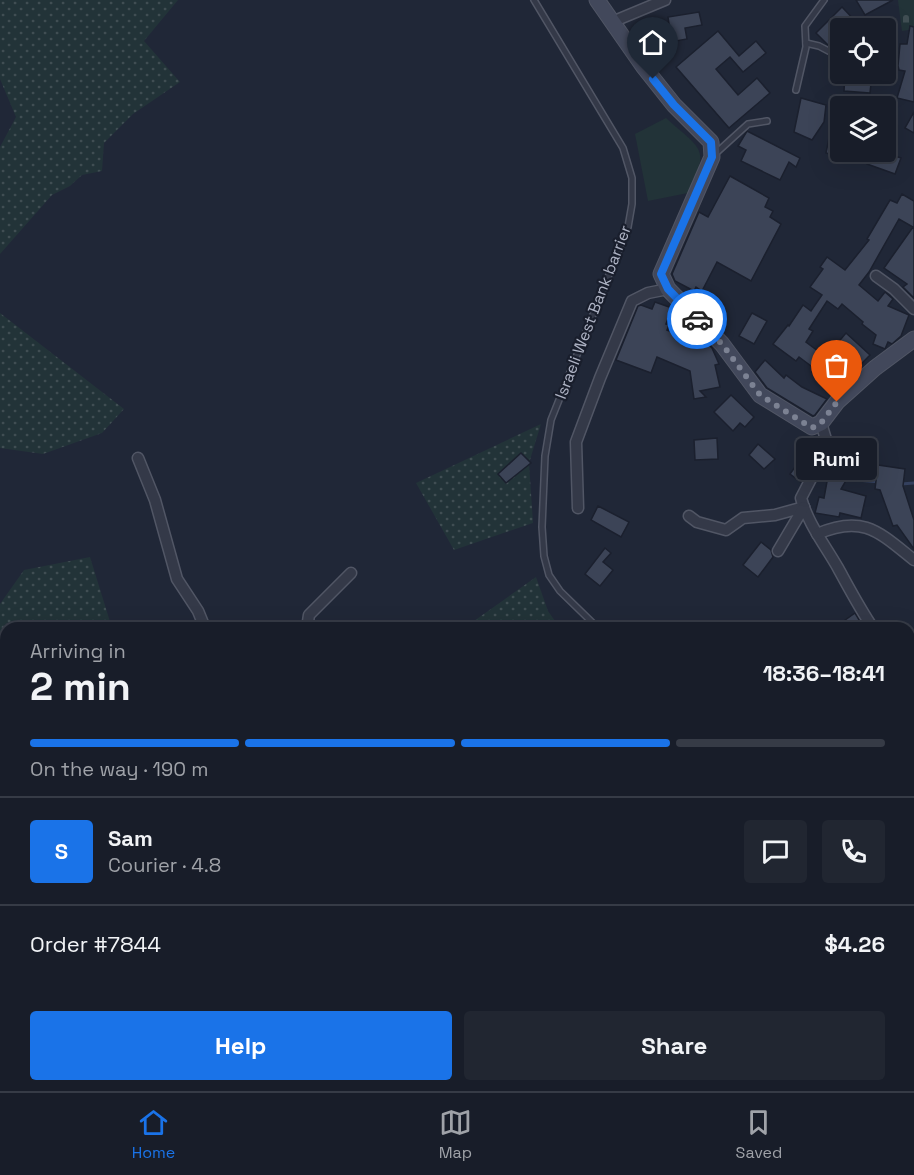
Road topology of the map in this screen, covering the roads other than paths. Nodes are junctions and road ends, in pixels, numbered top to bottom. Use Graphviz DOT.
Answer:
graph roads {
  1 [pos="534,0"];
  2 [pos="597,0"];
  3 [pos="665,0"];
  4 [pos="824,0"];
  5 [pos="612,22"];
  6 [pos="806,43"];
  7 [pos="830,52"];
  8 [pos="796,90"];
  9 [pos="767,121"];
  10 [pos="712,157"];
  11 [pos="876,276"];
  12 [pos="668,289"];
  13 [pos="914,309"];
  14 [pos="914,339"];
  15 [pos="821,423"];
  16 [pos="138,458"];
  17 [pos="804,507"];
  18 [pos="578,508"];
  19 [pos="689,516"];
  20 [pos="817,534"];
  21 [pos="778,551"];
  22 [pos="914,560"];
  23 [pos="351,573"];
  24 [pos="203,622"];
  25 [pos="308,622"];
  26 [pos="592,622"];
  27 [pos="869,622"];
  1 -- 26 [label="lane, Israeli West Bank barrier"];
  2 -- 5 [label="street"];
  3 -- 5 [label="street"];
  4 -- 6 [label="lane"];
  5 -- 10 [label="street"];
  6 -- 7 [label="lane"];
  6 -- 8 [label="lane"];
  9 -- 10 [label="lane"];
  10 -- 12 [label="street"];
  11 -- 13 [label="street"];
  12 -- 15 [label="street"];
  12 -- 18 [label="street"];
  14 -- 15 [label="street"];
  15 -- 17 [label="street"];
  16 -- 24 [label="street"];
  17 -- 19 [label="street"];
  17 -- 20 [label="street"];
  17 -- 21 [label="street"];
  20 -- 22 [label="street"];
  20 -- 27 [label="street"];
  23 -- 25 [label="street"];
}
